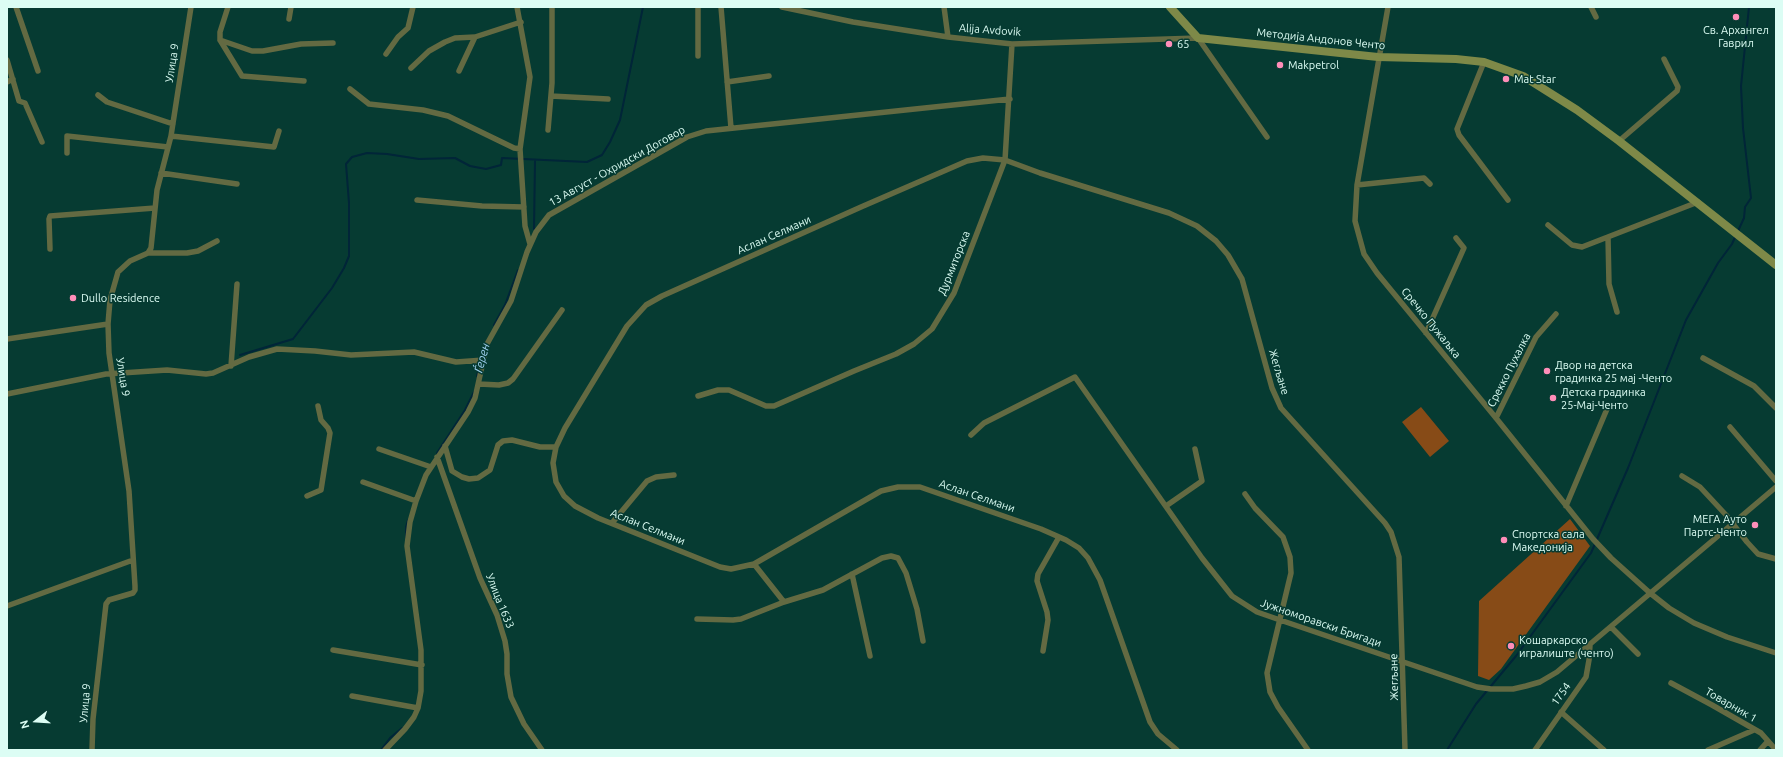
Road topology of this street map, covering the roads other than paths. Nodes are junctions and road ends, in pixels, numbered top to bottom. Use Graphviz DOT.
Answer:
graph roads {
  1 [pos="16,7"];
  2 [pos="191,7"];
  3 [pos="228,7"];
  4 [pos="291,7"];
  5 [pos="413,7"];
  6 [pos="518,7"];
  7 [pos="552,7"];
  8 [pos="698,7"];
  9 [pos="721,7"];
  10 [pos="782,7"];
  11 [pos="944,7"];
  12 [pos="1170,7"];
  13 [pos="1388,7"];
  14 [pos="1591,7"];
  15 [pos="1596,17"];
  16 [pos="289,19"];
  17 [pos="521,22"];
  18 [pos="475,37"];
  19 [pos="948,37"];
  20 [pos="1198,38"];
  21 [pos="220,40"];
  22 [pos="333,43"];
  23 [pos="1012,44"];
  24 [pos="386,54"];
  25 [pos="698,56"];
  26 [pos="1378,57"];
  27 [pos="1664,59"];
  28 [pos="7,60"];
  29 [pos="1484,62"];
  30 [pos="412,68"];
  31 [pos="38,71"];
  32 [pos="459,71"];
  33 [pos="769,76"];
  34 [pos="10,80"];
  35 [pos="304,81"];
  36 [pos="727,82"];
  37 [pos="350,89"];
  38 [pos="98,95"];
  39 [pos="551,96"];
  40 [pos="608,99"];
  41 [pos="1010,99"];
  42 [pos="173,124"];
  43 [pos="731,128"];
  44 [pos="279,130"];
  45 [pos="548,130"];
  46 [pos="171,136"];
  47 [pos="1267,137"];
  48 [pos="1619,140"];
  49 [pos="42,142"];
  50 [pos="168,147"];
  51 [pos="520,149"];
  52 [pos="67,153"];
  53 [pos="1005,160"];
  54 [pos="161,173"];
  55 [pos="237,184"];
  56 [pos="1430,184"];
  57 [pos="1357,185"];
  58 [pos="417,200"];
  59 [pos="1508,200"];
  60 [pos="1698,202"];
  61 [pos="524,207"];
  62 [pos="155,208"];
  63 [pos="1548,225"];
  64 [pos="1608,237"];
  65 [pos="1456,238"];
  66 [pos="217,241"];
  67 [pos="530,244"];
  68 [pos="50,249"];
  69 [pos="148,253"];
  70 [pos="1776,265"];
  71 [pos="237,284"];
  72 [pos="562,310"];
  73 [pos="1617,312"];
  74 [pos="1556,314"];
  75 [pos="108,324"];
  76 [pos="1426,333"];
  77 [pos="7,340"];
  78 [pos="1704,358"];
  79 [pos="484,360"];
  80 [pos="231,366"];
  81 [pos="113,374"];
  82 [pos="479,384"];
  83 [pos="7,394"];
  84 [pos="698,396"];
  85 [pos="318,406"];
  86 [pos="1776,408"];
  87 [pos="1607,409"];
  88 [pos="1496,418"];
  89 [pos="1730,427"];
  90 [pos="971,436"];
  91 [pos="445,446"];
  92 [pos="556,447"];
  93 [pos="379,449"];
  94 [pos="1195,449"];
  95 [pos="437,457"];
  96 [pos="431,467"];
  97 [pos="674,475"];
  98 [pos="1682,476"];
  99 [pos="1776,481"];
  100 [pos="363,482"];
  101 [pos="1776,488"];
  102 [pos="1245,494"];
  103 [pos="308,496"];
  104 [pos="416,501"];
  105 [pos="1166,506"];
  106 [pos="1566,506"];
  107 [pos="612,523"];
  108 [pos="1733,524"];
  109 [pos="1059,536"];
  110 [pos="1776,559"];
  111 [pos="133,560"];
  112 [pos="754,564"];
  113 [pos="852,574"];
  114 [pos="1650,593"];
  115 [pos="784,602"];
  116 [pos="7,606"];
  117 [pos="697,619"];
  118 [pos="1280,620"];
  119 [pos="1611,627"];
  120 [pos="923,642"];
  121 [pos="1590,645"];
  122 [pos="333,650"];
  123 [pos="1043,651"];
  124 [pos="1776,653"];
  125 [pos="1638,654"];
  126 [pos="870,656"];
  127 [pos="1404,662"];
  128 [pos="422,665"];
  129 [pos="1671,683"];
  130 [pos="352,696"];
  131 [pos="418,708"];
  132 [pos="1561,712"];
  133 [pos="1754,730"];
  134 [pos="1768,741"];
  135 [pos="92,750"];
  136 [pos="385,750"];
  137 [pos="542,750"];
  138 [pos="1177,750"];
  139 [pos="1308,750"];
  140 [pos="1405,750"];
  141 [pos="1535,750"];
  142 [pos="1604,750"];
  143 [pos="1708,750"];
  144 [pos="1760,750"];
  145 [pos="1776,750"];
  1 -- 31 [label="street"];
  2 -- 42 [label="street, Улица 9"];
  3 -- 21 [label="street"];
  4 -- 16 [label="street"];
  5 -- 24 [label="street"];
  6 -- 17 [label="street"];
  7 -- 39 [label="street"];
  8 -- 25 [label="street"];
  9 -- 36 [label="street"];
  10 -- 19 [label="street, Alija Avdovik"];
  11 -- 19 [label="street"];
  12 -- 20 [label="main road"];
  13 -- 26 [label="street, Сречко Пужаљка"];
  14 -- 15 [label="street"];
  17 -- 18 [label="street"];
  17 -- 51 [label="street"];
  18 -- 30 [label="street"];
  18 -- 32 [label="street"];
  19 -- 23 [label="street, Alija Avdovik"];
  20 -- 23 [label="street, Alija Avdovik"];
  20 -- 26 [label="main road, Методија Андонов Ченто"];
  20 -- 47 [label="street"];
  21 -- 22 [label="street"];
  21 -- 35 [label="street"];
  23 -- 41 [label="street, Дурмиторска"];
  26 -- 29 [label="main road, Методија Андонов Ченто"];
  26 -- 57 [label="street, Сречко Пужаљка"];
  27 -- 48 [label="street"];
  28 -- 34 [label="street"];
  29 -- 48 [label="main road, Методија Андонов Ченто"];
  29 -- 59 [label="street"];
  33 -- 36 [label="street"];
  34 -- 49 [label="street"];
  36 -- 43 [label="street"];
  37 -- 51 [label="street"];
  38 -- 42 [label="street"];
  39 -- 40 [label="street"];
  39 -- 45 [label="street"];
  41 -- 43 [label="street, 13 Август - Охридски Договор"];
  41 -- 53 [label="street, Дурмиторска"];
  42 -- 46 [label="street, Улица 9"];
  43 -- 67 [label="street, 13 Август - Охридски Договор"];
  44 -- 46 [label="street"];
  46 -- 50 [label="street, Улица 9"];
  48 -- 60 [label="main road, Методија Андонов Ченто"];
  50 -- 52 [label="street"];
  50 -- 54 [label="street, Улица 9"];
  51 -- 61 [label="street"];
  53 -- 84 [label="street, Дурмиторска"];
  53 -- 92 [label="street, Аслан Селмани"];
  53 -- 127 [label="street, Жегљане"];
  54 -- 55 [label="street"];
  54 -- 62 [label="street, Улица 9"];
  56 -- 57 [label="street"];
  57 -- 76 [label="street, Сречко Пужаљка"];
  58 -- 61 [label="street"];
  60 -- 64 [label="street"];
  60 -- 70 [label="main road, Методија Андонов Ченто"];
  61 -- 67 [label="street"];
  62 -- 68 [label="street"];
  62 -- 69 [label="street, Улица 9"];
  63 -- 64 [label="street"];
  64 -- 73 [label="street"];
  65 -- 76 [label="street"];
  66 -- 69 [label="street"];
  67 -- 79 [label="street, 13 Август - Охридски Договор"];
  69 -- 75 [label="street, Улица 9"];
  71 -- 80 [label="street"];
  72 -- 82 [label="street"];
  74 -- 88 [label="street, Срекко Пухалка"];
  75 -- 77 [label="street"];
  75 -- 81 [label="street, Улица 9"];
  76 -- 88 [label="street, Сречко Пужаљка"];
  78 -- 86 [label="street"];
  79 -- 80 [label="street"];
  79 -- 82 [label="street, 13 Август - Охридски Договор"];
  80 -- 81 [label="street"];
  81 -- 83 [label="street"];
  81 -- 111 [label="street, Улица 9"];
  82 -- 91 [label="street, 13 Август - Охридски Договор"];
  85 -- 103 [label="street"];
  87 -- 106 [label="street"];
  88 -- 106 [label="street, Сречко Пужаљка"];
  89 -- 99 [label="street"];
  90 -- 105 [label="street, Јужноморавски Бригади"];
  91 -- 92 [label="street"];
  91 -- 95 [label="street, 13 Август - Охридски Договор"];
  92 -- 107 [label="street, Аслан Селмани"];
  93 -- 96 [label="street"];
  94 -- 105 [label="street"];
  95 -- 96 [label="street, 13 Август - Охридски Договор"];
  95 -- 137 [label="street, Улица 1633"];
  96 -- 104 [label="street, 13 Август - Охридски Договор"];
  97 -- 107 [label="street"];
  98 -- 108 [label="street"];
  100 -- 104 [label="street"];
  101 -- 108 [label="street, Јужноморавски Бригади"];
  102 -- 118 [label="street, Јужноморавски Бригади"];
  104 -- 128 [label="street, 13 Август - Охридски Договор"];
  105 -- 118 [label="street, Јужноморавски Бригади"];
  106 -- 114 [label="street, Сречко Пужаљка"];
  107 -- 112 [label="street, Аслан Селмани"];
  108 -- 110 [label="street"];
  108 -- 114 [label="street, Јужноморавски Бригади"];
  109 -- 112 [label="street, Аслан Селмани"];
  109 -- 123 [label="street"];
  109 -- 138 [label="street, Аслан Селмани"];
  111 -- 116 [label="street"];
  111 -- 135 [label="street, Улица 9"];
  112 -- 115 [label="street"];
  113 -- 115 [label="street"];
  113 -- 120 [label="street"];
  113 -- 126 [label="street"];
  114 -- 119 [label="street, Јужноморавски Бригади"];
  114 -- 124 [label="street, Сречко Пужаљка"];
  115 -- 117 [label="street"];
  118 -- 127 [label="street, Јужноморавски Бригади"];
  118 -- 139 [label="street"];
  119 -- 121 [label="street, Јужноморавски Бригади"];
  119 -- 125 [label="street"];
  121 -- 127 [label="street, Јужноморавски Бригади"];
  121 -- 132 [label="street, 1754"];
  122 -- 128 [label="street"];
  127 -- 140 [label="street, Жегљане"];
  128 -- 131 [label="street, 13 Август - Охридски Договор"];
  129 -- 133 [label="street, Товарник 1"];
  130 -- 131 [label="street"];
  131 -- 136 [label="street, 13 Август - Охридски Договор"];
  132 -- 141 [label="street, 1754"];
  132 -- 142 [label="street"];
  133 -- 134 [label="street, Товарник 1"];
  133 -- 143 [label="street"];
  134 -- 144 [label="street"];
  134 -- 145 [label="street, Товарник 1"];
}
